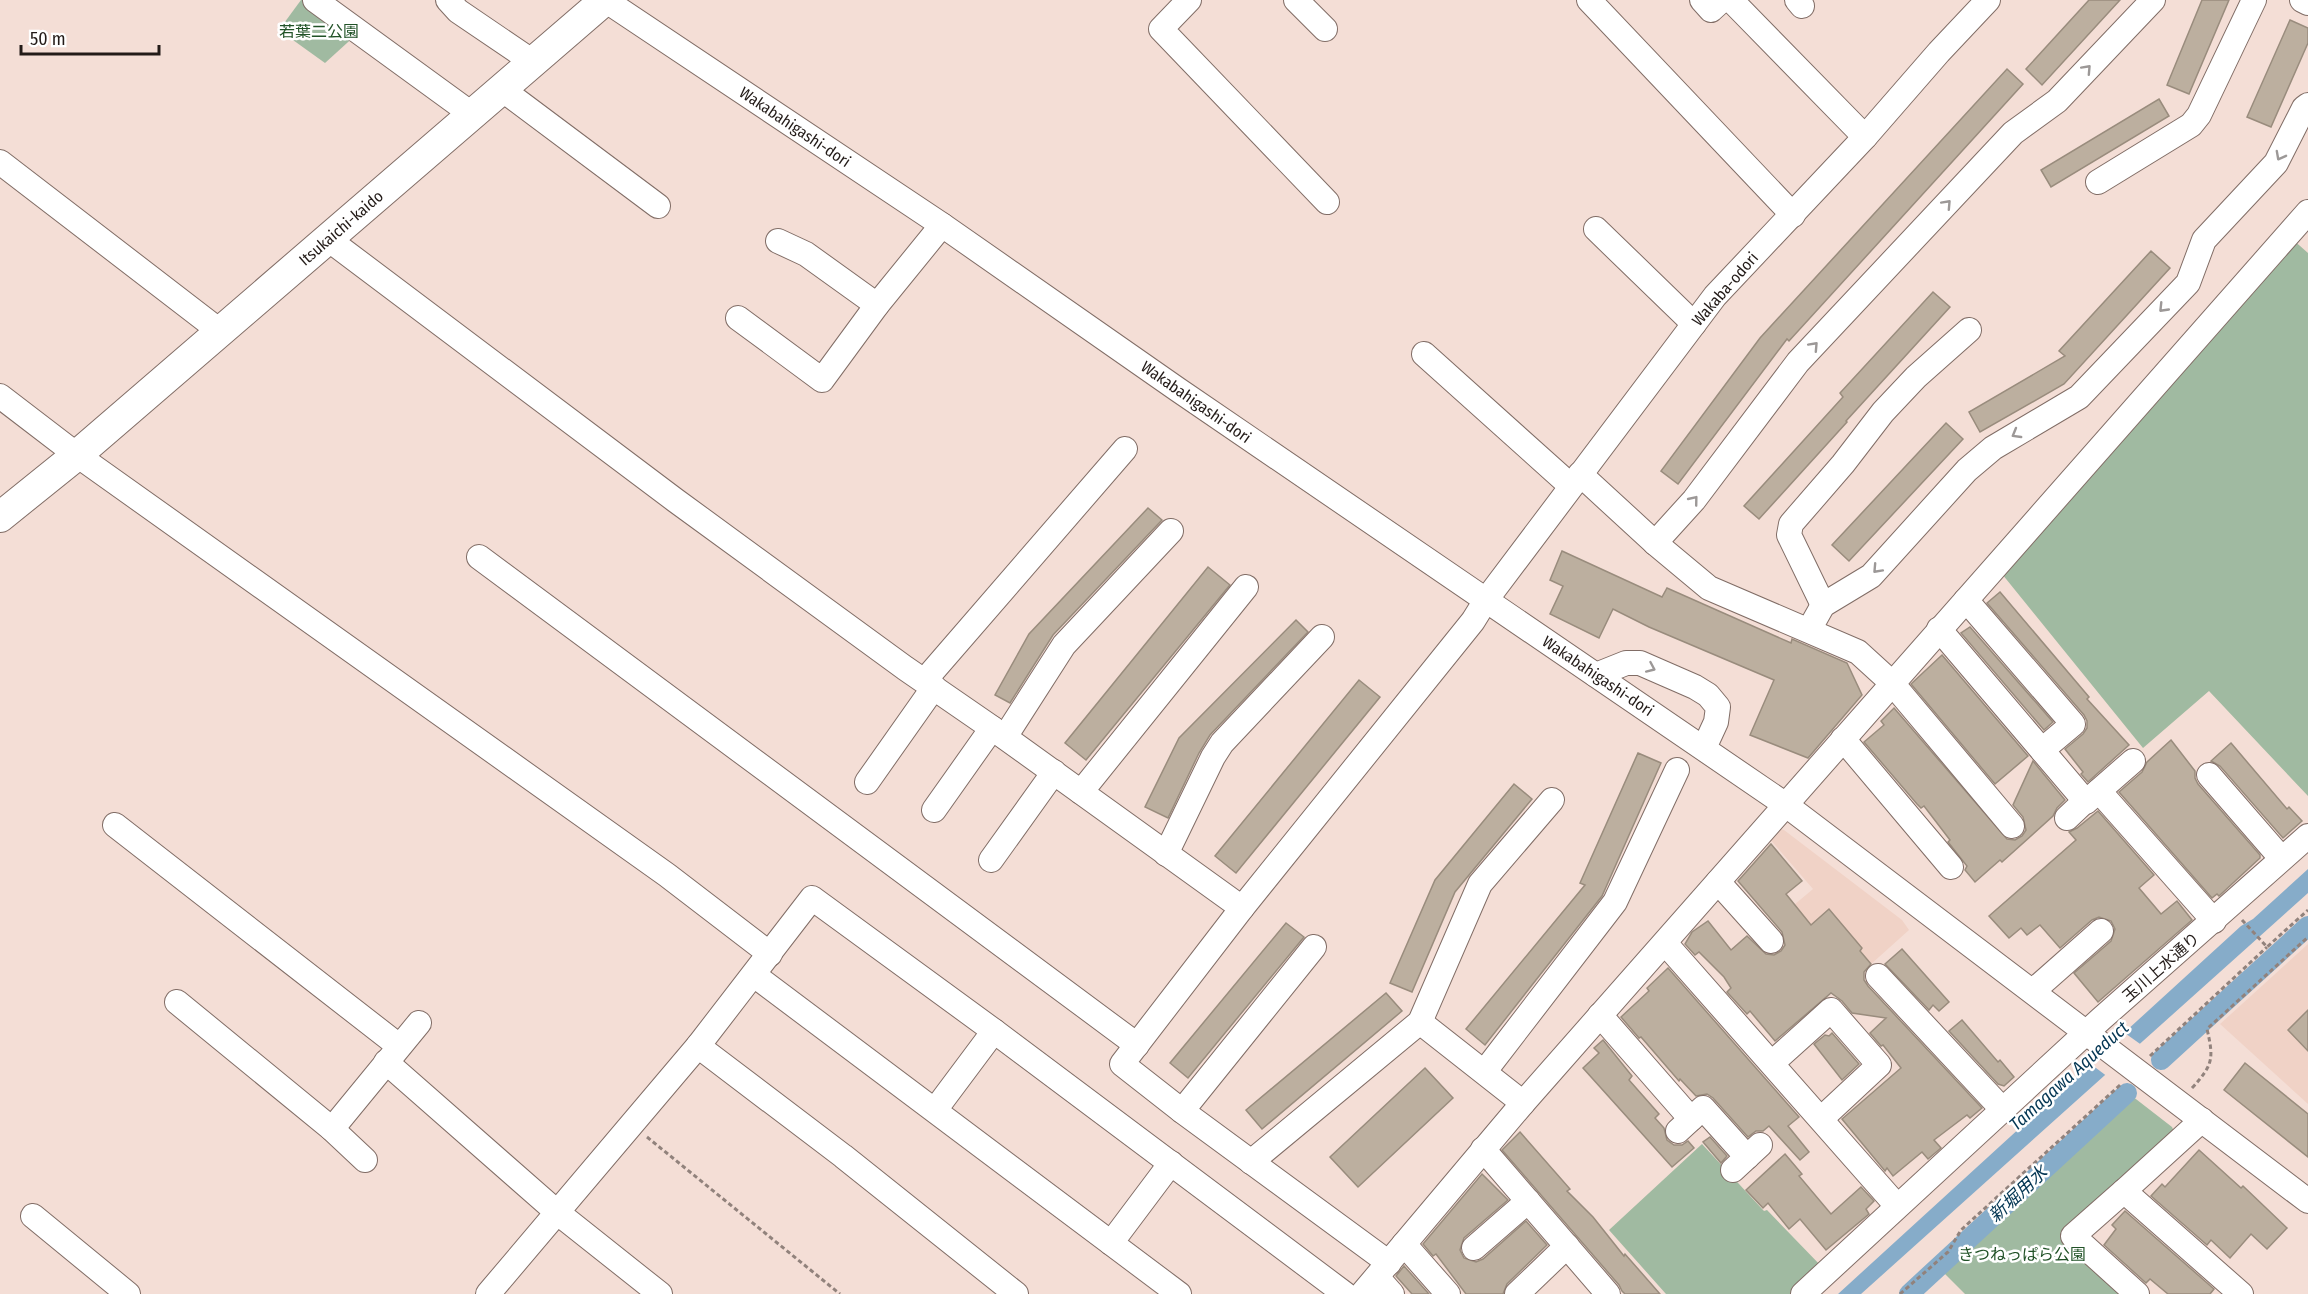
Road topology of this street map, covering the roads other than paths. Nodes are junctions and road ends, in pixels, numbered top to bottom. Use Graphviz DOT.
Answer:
graph roads {
  1 [pos="315,0"];
  2 [pos="448,0"];
  3 [pos="605,0"];
  4 [pos="1189,0"];
  5 [pos="1296,0"];
  6 [pos="1589,0"];
  7 [pos="1702,0"];
  8 [pos="1730,0"];
  9 [pos="1988,0"];
  10 [pos="2152,0"];
  11 [pos="2254,0"];
  12 [pos="1325,29"];
  13 [pos="533,62"];
  14 [pos="503,90"];
  15 [pos="2308,105"];
  16 [pos="473,115"];
  17 [pos="1865,137"];
  18 [pos="0,162"];
  19 [pos="2098,182"];
  20 [pos="1327,202"];
  21 [pos="658,206"];
  22 [pos="2308,212"];
  23 [pos="1793,215"];
  24 [pos="942,225"];
  25 [pos="1596,229"];
  26 [pos="328,239"];
  27 [pos="778,241"];
  28 [pos="877,305"];
  29 [pos="738,318"];
  30 [pos="1694,324"];
  31 [pos="1969,330"];
  32 [pos="221,332"];
  33 [pos="1424,354"];
  34 [pos="0,396"];
  35 [pos="1125,449"];
  36 [pos="77,455"];
  37 [pos="1575,480"];
  38 [pos="0,517"];
  39 [pos="1172,531"];
  40 [pos="1655,543"];
  41 [pos="479,557"];
  42 [pos="1246,587"];
  43 [pos="1486,600"];
  44 [pos="1966,600"];
  45 [pos="1823,605"];
  46 [pos="1939,629"];
  47 [pos="1809,630"];
  48 [pos="1322,637"];
  49 [pos="1596,675"];
  50 [pos="1892,682"];
  51 [pos="930,684"];
  52 [pos="998,732"];
  53 [pos="1843,740"];
  54 [pos="1704,748"];
  55 [pos="2042,750"];
  56 [pos="2133,761"];
  57 [pos="1677,770"];
  58 [pos="1054,772"];
  59 [pos="2209,775"];
  60 [pos="867,782"];
  61 [pos="1081,792"];
  62 [pos="2092,796"];
  63 [pos="1552,800"];
  64 [pos="1786,805"];
  65 [pos="934,810"];
  66 [pos="2067,818"];
  67 [pos="115,825"];
  68 [pos="2012,826"];
  69 [pos="2308,836"];
  70 [pos="1166,854"];
  71 [pos="2281,858"];
  72 [pos="991,860"];
  73 [pos="1952,867"];
  74 [pos="1718,882"];
  75 [pos="1242,908"];
  76 [pos="2214,921"];
  77 [pos="2101,931"];
  78 [pos="1771,941"];
  79 [pos="1665,943"];
  80 [pos="1314,947"];
  81 [pos="770,954"];
  82 [pos="754,975"];
  83 [pos="1878,976"];
  84 [pos="2033,991"];
  85 [pos="177,1002"];
  86 [pos="1600,1015"];
  87 [pos="1420,1022"];
  88 [pos="419,1023"];
  89 [pos="994,1031"];
  90 [pos="2096,1038"];
  91 [pos="1137,1045"];
  92 [pos="698,1046"];
  93 [pos="392,1054"];
  94 [pos="1772,1063"];
  95 [pos="1485,1071"];
  96 [pos="1523,1103"];
  97 [pos="2002,1109"];
  98 [pos="935,1110"];
  99 [pos="1182,1111"];
  100 [pos="1821,1119"];
  101 [pos="2202,1120"];
  102 [pos="332,1129"];
  103 [pos="1483,1149"];
  104 [pos="1746,1157"];
  105 [pos="365,1160"];
  106 [pos="1251,1162"];
  107 [pos="1171,1163"];
  108 [pos="2124,1191"];
  109 [pos="1528,1201"];
  110 [pos="2308,1201"];
  111 [pos="1897,1206"];
  112 [pos="558,1213"];
  113 [pos="33,1216"];
  114 [pos="1111,1243"];
  115 [pos="1404,1244"];
  116 [pos="1567,1246"];
  117 [pos="1474,1248"];
  118 [pos="1380,1282"];
  119 [pos="491,1293"];
  120 [pos="128,1294"];
  121 [pos="660,1294"];
  122 [pos="1016,1294"];
  123 [pos="1179,1294"];
  124 [pos="1345,1294"];
  125 [pos="1448,1294"];
  126 [pos="1517,1294"];
  127 [pos="1608,1294"];
  128 [pos="1803,1294"];
  129 [pos="2138,1294"];
  130 [pos="2241,1294"];
  1 -- 16 [label="street"];
  2 -- 13 [label="street"];
  3 -- 13 [label="main road, Itsukaichi-kaido"];
  3 -- 24 [label="street, Wakabahigashi-dori"];
  4 -- 20 [label="street"];
  5 -- 12 [label="street"];
  6 -- 23 [label="street"];
  7 -- 8 [label="street"];
  8 -- 17 [label="street"];
  9 -- 17 [label="street, Wakaba-odori"];
  40 -- 10 [label="street, one-way"];
  11 -- 19 [label="street"];
  13 -- 14 [label="main road, Itsukaichi-kaido"];
  14 -- 16 [label="main road, Itsukaichi-kaido"];
  14 -- 21 [label="street"];
  15 -- 45 [label="street, one-way"];
  16 -- 26 [label="main road, Itsukaichi-kaido"];
  17 -- 23 [label="street, Wakaba-odori"];
  18 -- 32 [label="street"];
  22 -- 44 [label="street"];
  23 -- 30 [label="street, Wakaba-odori"];
  24 -- 28 [label="street"];
  24 -- 43 [label="street, Wakabahigashi-dori"];
  25 -- 30 [label="street"];
  26 -- 32 [label="main road, Itsukaichi-kaido"];
  26 -- 51 [label="street"];
  27 -- 28 [label="street"];
  28 -- 29 [label="street"];
  30 -- 37 [label="street, Wakaba-odori"];
  31 -- 45 [label="street"];
  32 -- 36 [label="main road, Itsukaichi-kaido"];
  33 -- 37 [label="street"];
  34 -- 36 [label="street"];
  35 -- 51 [label="street"];
  36 -- 38 [label="main road, Itsukaichi-kaido"];
  36 -- 81 [label="street"];
  37 -- 40 [label="street"];
  37 -- 43 [label="street, Wakaba-odori"];
  39 -- 52 [label="street"];
  40 -- 47 [label="street"];
  41 -- 91 [label="street"];
  42 -- 61 [label="street"];
  43 -- 49 [label="street, Wakabahigashi-dori"];
  43 -- 75 [label="street, Wakaba-odori"];
  44 -- 46 [label="street"];
  44 -- 55 [label="street"];
  45 -- 47 [label="street"];
  46 -- 50 [label="street"];
  46 -- 55 [label="street"];
  47 -- 50 [label="street"];
  48 -- 70 [label="street"];
  49 -- 54 [label="street, Wakabahigashi-dori"];
  49 -- 54 [label="street, one-way"];
  50 -- 53 [label="street"];
  50 -- 68 [label="street"];
  51 -- 52 [label="street"];
  51 -- 60 [label="street"];
  52 -- 58 [label="street"];
  52 -- 65 [label="street"];
  53 -- 64 [label="street"];
  53 -- 73 [label="street"];
  54 -- 64 [label="street, Wakabahigashi-dori"];
  55 -- 62 [label="street"];
  56 -- 62 [label="street"];
  57 -- 95 [label="street"];
  58 -- 61 [label="street"];
  58 -- 72 [label="street"];
  59 -- 71 [label="street"];
  61 -- 70 [label="street"];
  62 -- 66 [label="street"];
  62 -- 76 [label="street"];
  63 -- 87 [label="street"];
  64 -- 74 [label="street"];
  64 -- 84 [label="street, Wakabahigashi-dori"];
  67 -- 93 [label="street"];
  69 -- 71 [label="street, 玉川上水通り"];
  70 -- 75 [label="street"];
  71 -- 76 [label="street, 玉川上水通り"];
  74 -- 78 [label="street"];
  74 -- 79 [label="street"];
  75 -- 91 [label="street, Wakaba-odori"];
  76 -- 90 [label="street, 玉川上水通り"];
  77 -- 84 [label="street"];
  79 -- 86 [label="street"];
  79 -- 94 [label="street"];
  80 -- 99 [label="street"];
  81 -- 82 [label="street"];
  81 -- 89 [label="street"];
  82 -- 92 [label="street"];
  82 -- 98 [label="street"];
  83 -- 97 [label="street"];
  84 -- 90 [label="street, Wakabahigashi-dori"];
  85 -- 102 [label="street"];
  86 -- 96 [label="street"];
  86 -- 104 [label="street"];
  87 -- 95 [label="street"];
  87 -- 106 [label="street"];
  88 -- 93 [label="street"];
  89 -- 98 [label="street"];
  89 -- 107 [label="street"];
  90 -- 97 [label="street, 玉川上水通り"];
  90 -- 101 [label="street, Wakabahigashi-dori"];
  91 -- 99 [label="street, Wakaba-odori"];
  92 -- 112 [label="street"];
  92 -- 122 [label="street"];
  93 -- 102 [label="street"];
  93 -- 112 [label="street"];
  94 -- 100 [label="street"];
  94 -- 100 [label="street"];
  95 -- 96 [label="street"];
  96 -- 103 [label="street"];
  97 -- 111 [label="street, 玉川上水通り"];
  98 -- 114 [label="street"];
  99 -- 106 [label="street"];
  100 -- 111 [label="street"];
  101 -- 108 [label="street"];
  101 -- 110 [label="street, Wakabahigashi-dori"];
  102 -- 105 [label="street"];
  103 -- 109 [label="street"];
  103 -- 115 [label="street"];
  106 -- 118 [label="street"];
  107 -- 114 [label="street"];
  107 -- 124 [label="street"];
  108 -- 129 [label="street"];
  108 -- 130 [label="street"];
  109 -- 116 [label="street"];
  109 -- 117 [label="street"];
  111 -- 128 [label="street, 玉川上水通り"];
  112 -- 119 [label="street"];
  112 -- 121 [label="street"];
  113 -- 120 [label="street"];
  114 -- 123 [label="street"];
  115 -- 118 [label="street"];
  115 -- 125 [label="street"];
  116 -- 126 [label="street"];
  116 -- 127 [label="street"];
}
